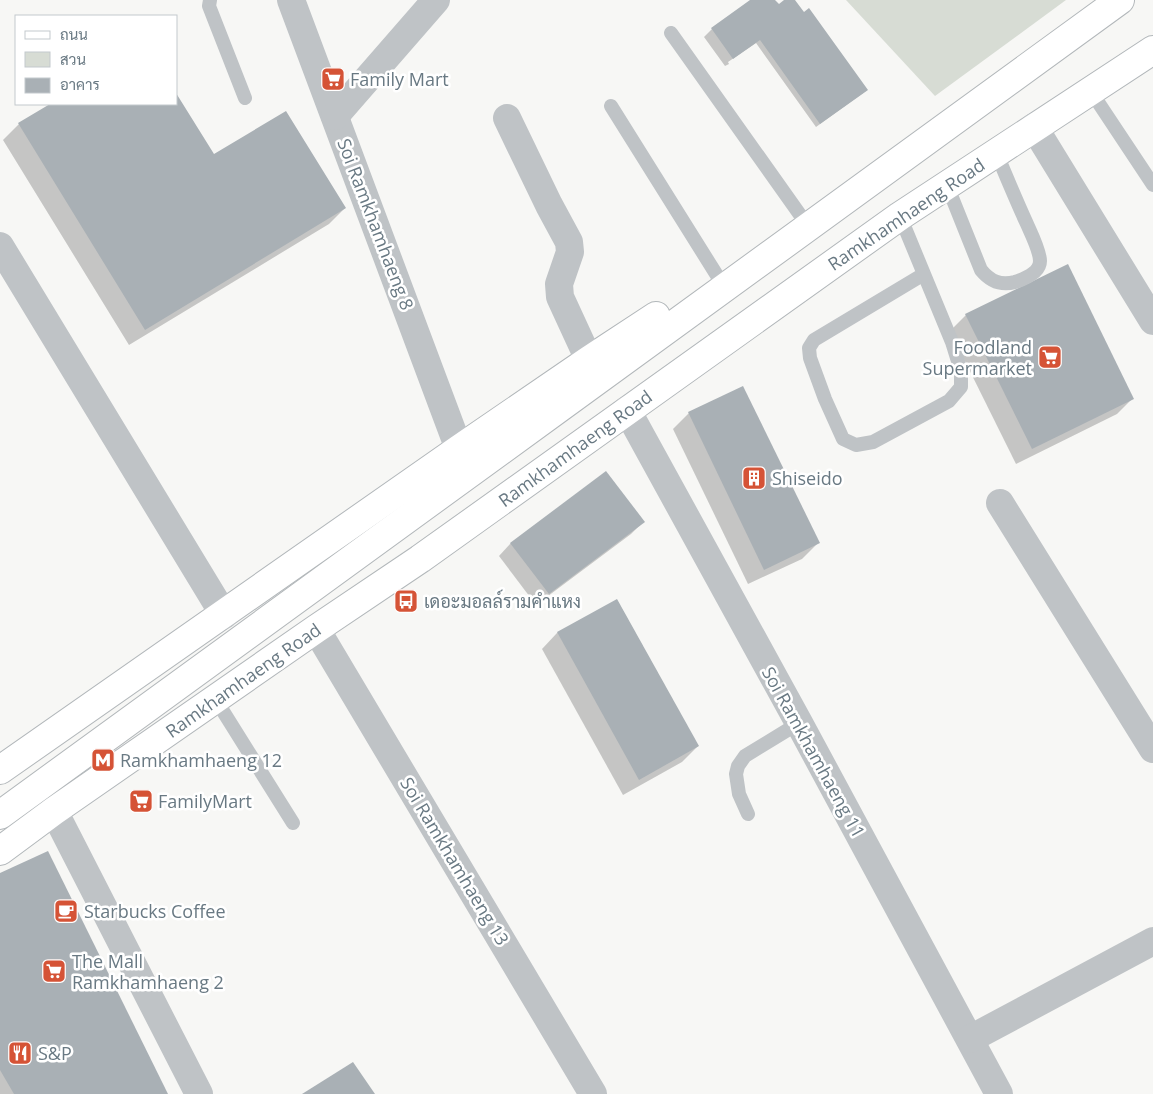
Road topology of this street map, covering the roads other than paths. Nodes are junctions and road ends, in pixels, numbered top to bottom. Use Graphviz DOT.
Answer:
graph roads {
  1 [pos="210,0"];
  2 [pos="291,0"];
  3 [pos="436,0"];
  4 [pos="1120,0"];
  5 [pos="671,33"];
  6 [pos="1153,36"];
  7 [pos="1153,50"];
  8 [pos="1100,84"];
  9 [pos="245,98"];
  10 [pos="611,106"];
  11 [pos="335,116"];
  12 [pos="507,118"];
  13 [pos="1034,127"];
  14 [pos="996,152"];
  15 [pos="947,185"];
  16 [pos="1153,185"];
  17 [pos="900,216"];
  18 [pos="799,232"];
  19 [pos="0,246"];
  20 [pos="924,274"];
  21 [pos="718,277"];
  22 [pos="1153,321"];
  23 [pos="589,360"];
  24 [pos="627,410"];
  25 [pos="459,449"];
  26 [pos="1000,503"];
  27 [pos="224,615"];
  28 [pos="316,629"];
  29 [pos="216,700"];
  30 [pos="799,723"];
  31 [pos="1153,749"];
  32 [pos="0,770"];
  33 [pos="54,811"];
  34 [pos="748,814"];
  35 [pos="0,815"];
  36 [pos="293,823"];
  37 [pos="0,851"];
  38 [pos="1153,941"];
  39 [pos="970,1038"];
  40 [pos="199,1094"];
  41 [pos="593,1094"];
  42 [pos="999,1094"];
  1 -- 9 [label="lane"];
  2 -- 11 [label="street, Soi Ramkhamhaeng 8"];
  3 -- 11 [label="street"];
  4 -- 18 [label="main road, Ramkhamhaeng Road"];
  5 -- 18 [label="lane"];
  6 -- 8 [label="main road"];
  7 -- 8 [label="main road, Ramkhamhaeng Road"];
  8 -- 13 [label="main road, Ramkhamhaeng Road"];
  8 -- 16 [label="lane"];
  10 -- 21 [label="lane"];
  11 -- 25 [label="street, Soi Ramkhamhaeng 8"];
  12 -- 23 [label="street"];
  13 -- 14 [label="main road, Ramkhamhaeng Road"];
  13 -- 22 [label="street"];
  14 -- 15 [label="main road, Ramkhamhaeng Road"];
  14 -- 15 [label="lane"];
  15 -- 17 [label="main road, Ramkhamhaeng Road"];
  17 -- 20 [label="lane"];
  17 -- 24 [label="main road, Ramkhamhaeng Road"];
  18 -- 21 [label="main road, Ramkhamhaeng Road"];
  18 -- 35 [label="main road, Ramkhamhaeng Road"];
  19 -- 27 [label="street"];
  20 -- 20 [label="lane"];
  21 -- 23 [label="main road, Ramkhamhaeng Road"];
  23 -- 25 [label="main road, Ramkhamhaeng Road"];
  24 -- 28 [label="main road, Ramkhamhaeng Road"];
  24 -- 30 [label="street, Soi Ramkhamhaeng 11"];
  25 -- 27 [label="main road, Ramkhamhaeng Road"];
  26 -- 31 [label="street"];
  27 -- 32 [label="main road, Ramkhamhaeng Road"];
  28 -- 29 [label="main road, Ramkhamhaeng Road"];
  28 -- 41 [label="street, Soi Ramkhamhaeng 13"];
  29 -- 33 [label="main road, Ramkhamhaeng Road"];
  29 -- 36 [label="lane"];
  30 -- 34 [label="lane"];
  30 -- 39 [label="street, Soi Ramkhamhaeng 11"];
  33 -- 37 [label="main road, Ramkhamhaeng Road"];
  33 -- 40 [label="street"];
  38 -- 39 [label="street"];
  39 -- 42 [label="street, Soi Ramkhamhaeng 11"];
}
